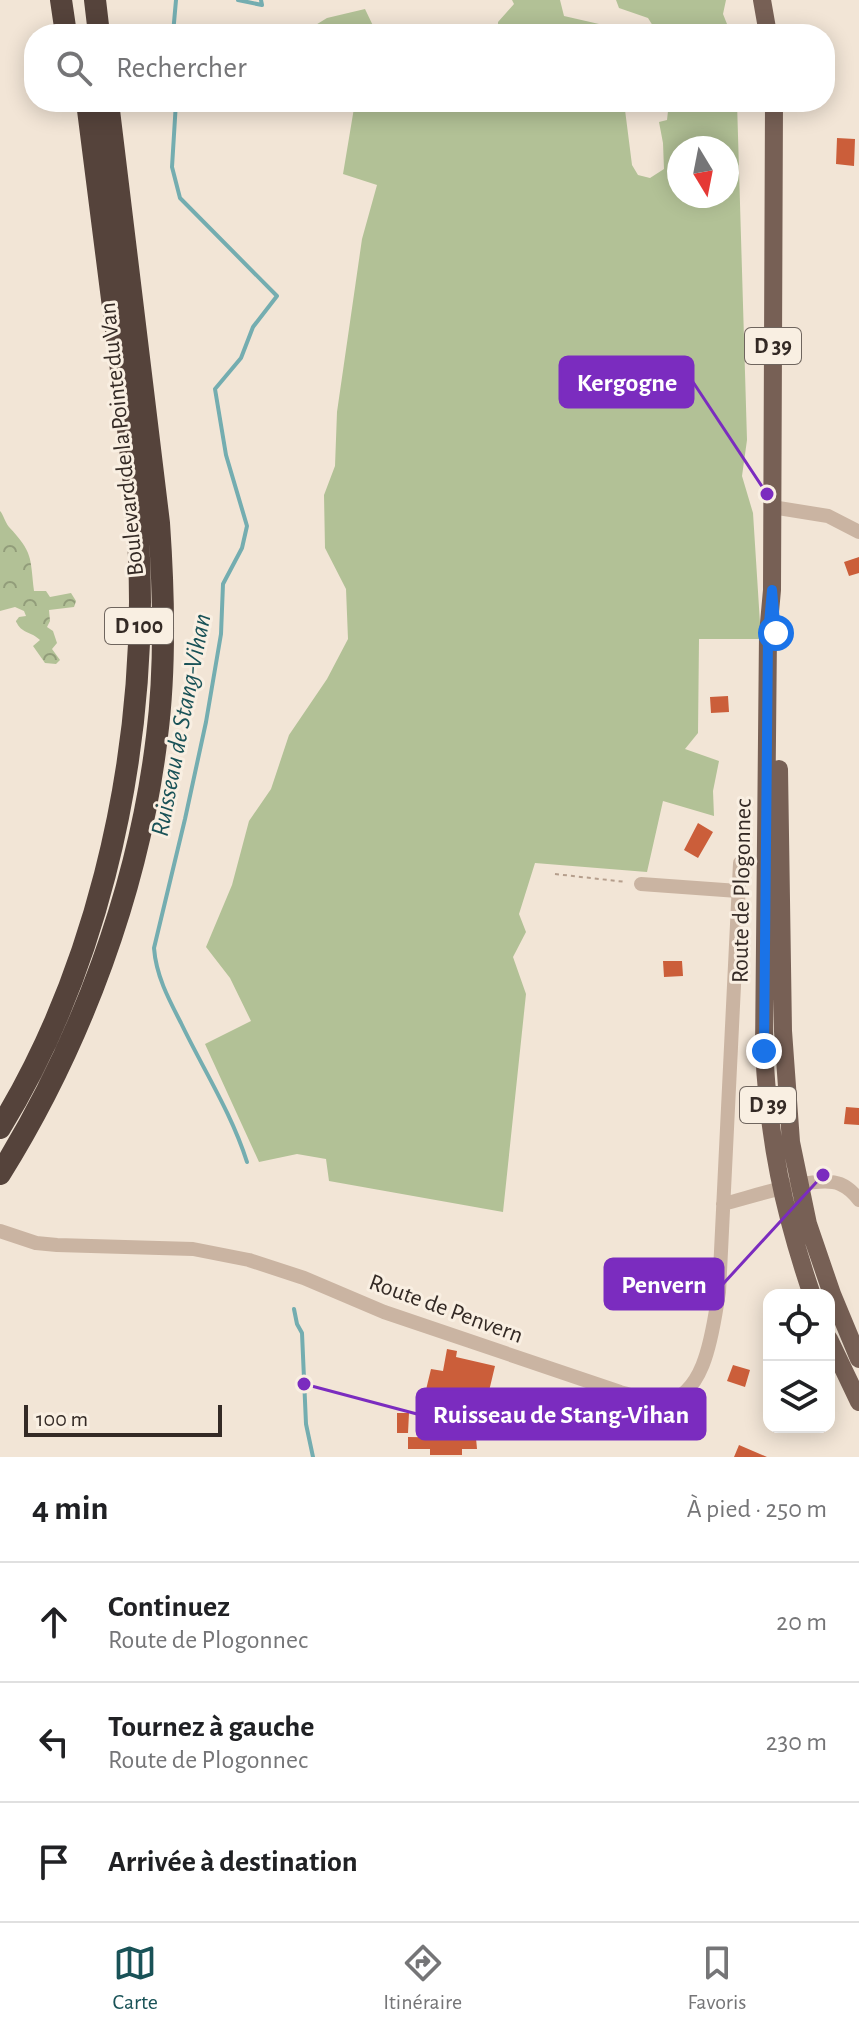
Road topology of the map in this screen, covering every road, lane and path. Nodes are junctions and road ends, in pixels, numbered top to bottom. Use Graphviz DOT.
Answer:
graph roads {
  1 [pos="61,0"];
  2 [pos="74,0"];
  3 [pos="95,0"];
  4 [pos="762,0"];
  5 [pos="65,24"];
  6 [pos="77,24"];
  7 [pos="98,24"];
  8 [pos="766,24"];
  9 [pos="76,112"];
  10 [pos="88,112"];
  11 [pos="109,112"];
  12 [pos="774,112"];
  13 [pos="119,354"];
  14 [pos="772,507"];
  15 [pos="859,532"];
  16 [pos="740,863"];
  17 [pos="555,874"];
  18 [pos="641,884"];
  19 [pos="738,891"];
  20 [pos="0,1128"];
  21 [pos="0,1174"];
  22 [pos="789,1188"];
  23 [pos="859,1200"];
  24 [pos="723,1204"];
  25 [pos="4,1233"];
  26 [pos="811,1289"];
  27 [pos="835,1352"];
  28 [pos="859,1359"];
  29 [pos="859,1402"];
  1 -- 5 [label="highway"];
  2 -- 6 [label="highway"];
  3 -- 7 [label="highway"];
  4 -- 8 [label="main road"];
  9 -- 13 [label="highway, D 100"];
  10 -- 13 [label="highway, Boulevard de la Pointe du Van / D 100"];
  11 -- 21 [label="highway, Boulevard de la Pointe du Van / D 100"];
  12 -- 14 [label="main road, Route de Plogonnec / D 39"];
  13 -- 20 [label="highway, Boulevard de la Pointe du Van / D 100"];
  14 -- 15 [label="street"];
  14 -- 22 [label="main road, Route de Plogonnec / D 39"];
  16 -- 19 [label="street, Route de Plogonnec"];
  17 -- 18 [label="path"];
  18 -- 19 [label="street, Route de Plogonnec"];
  19 -- 24 [label="street, Route de Plogonnec"];
  22 -- 23 [label="street"];
  22 -- 24 [label="street"];
  22 -- 26 [label="main road, Route de Plogonnec / D 39"];
  22 -- 28 [label="main road, Route de Plogonnec / D 39"];
  24 -- 25 [label="street, Route de Penvern"];
  27 -- 29 [label="main road"];
}
